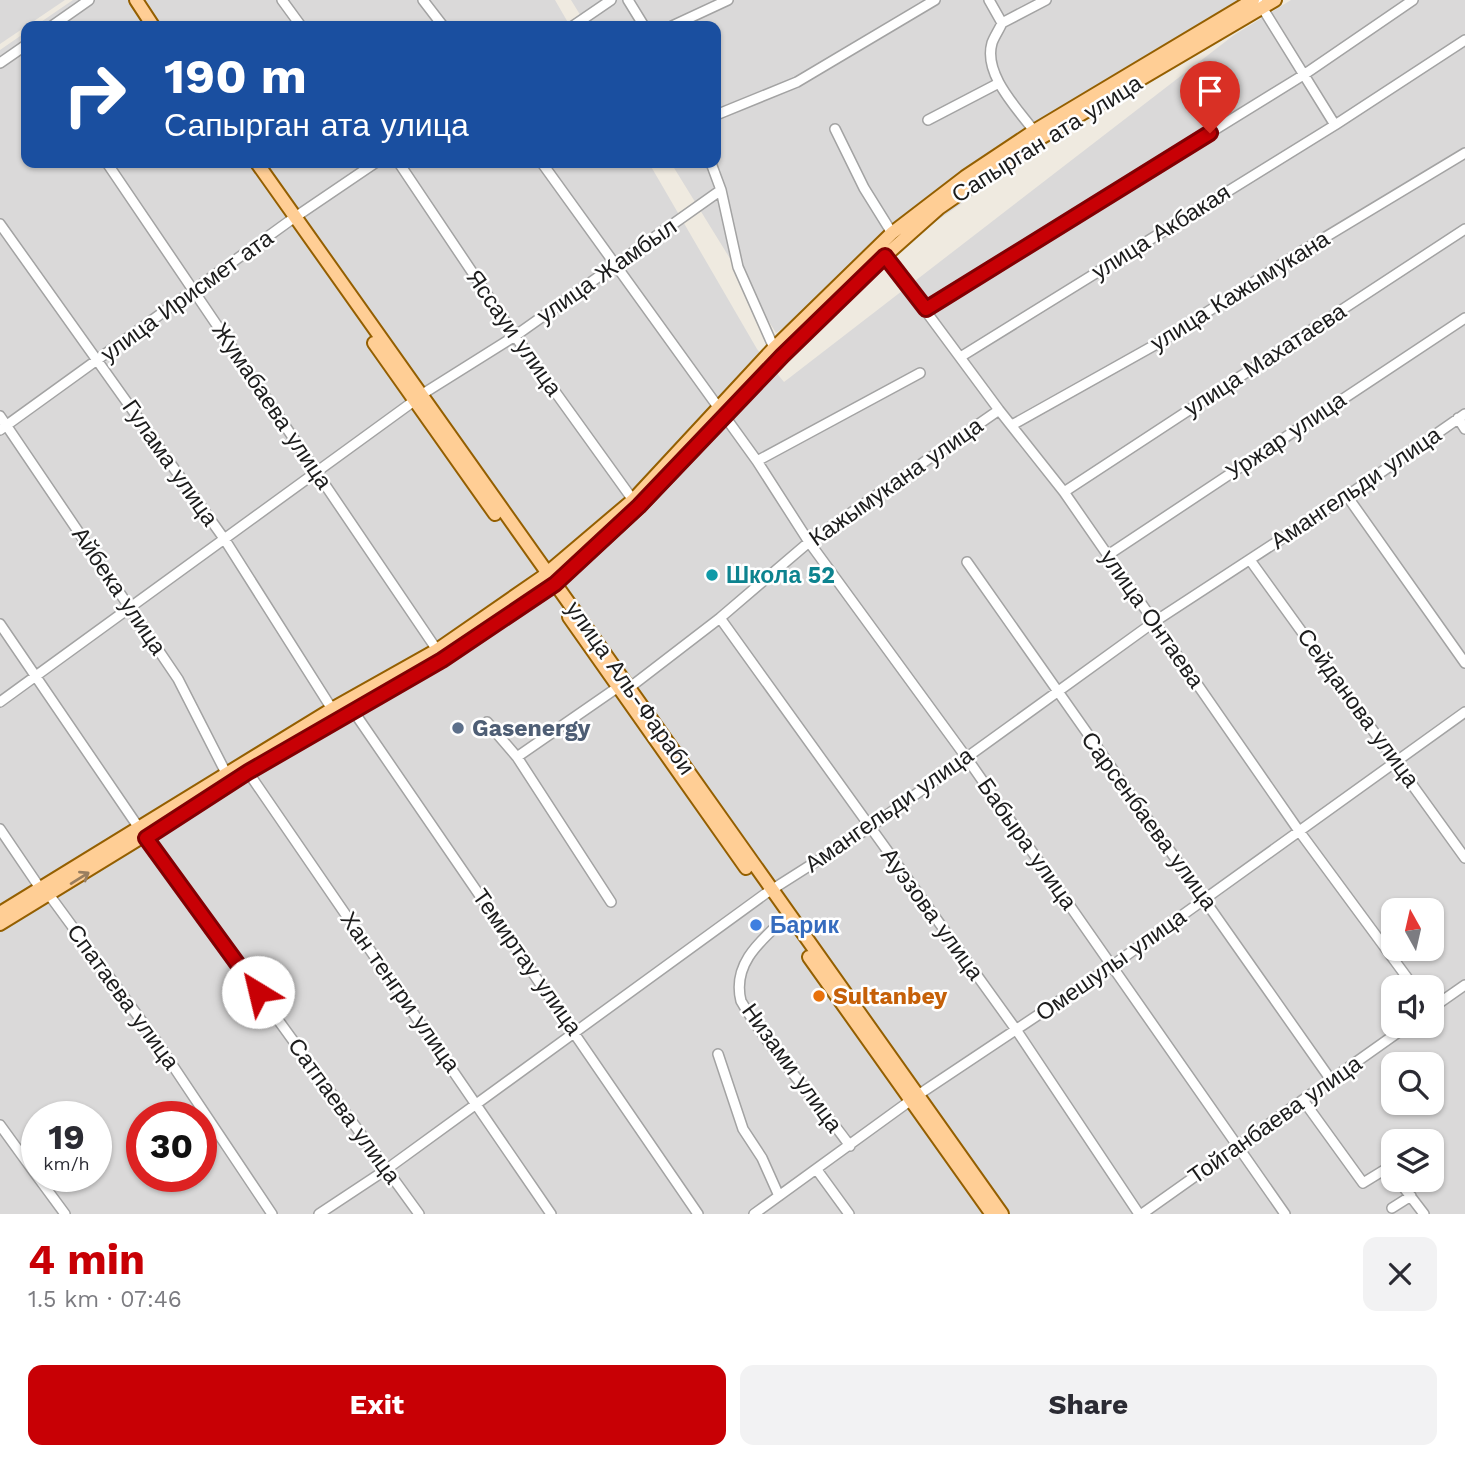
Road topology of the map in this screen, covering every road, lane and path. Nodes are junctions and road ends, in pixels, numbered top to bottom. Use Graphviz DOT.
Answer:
graph roads {
  1 [pos="89,0"];
  2 [pos="136,0"];
  3 [pos="146,0"];
  4 [pos="282,0"];
  5 [pos="423,0"];
  6 [pos="611,0"];
  7 [pos="628,0"];
  8 [pos="728,0"];
  9 [pos="935,0"];
  10 [pos="989,0"];
  11 [pos="1046,0"];
  12 [pos="1275,0"];
  13 [pos="1413,0"];
  14 [pos="1257,3"];
  15 [pos="59,21"];
  16 [pos="150,21"];
  17 [pos="160,21"];
  18 [pos="297,21"];
  19 [pos="439,21"];
  20 [pos="580,21"];
  21 [pos="641,21"];
  22 [pos="683,21"];
  23 [pos="1002,23"];
  24 [pos="1465,40"];
  25 [pos="21,49"];
  26 [pos="0,63"];
  27 [pos="1305,74"];
  28 [pos="999,83"];
  29 [pos="721,113"];
  30 [pos="928,120"];
  31 [pos="1335,125"];
  32 [pos="835,129"];
  33 [pos="1034,131"];
  34 [pos="1465,153"];
  35 [pos="110,168"];
  36 [pos="251,168"];
  37 [pos="260,168"];
  38 [pos="368,168"];
  39 [pos="402,168"];
  40 [pos="546,168"];
  41 [pos="713,168"];
  42 [pos="721,190"];
  43 [pos="291,219"];
  44 [pos="0,224"];
  45 [pos="1465,229"];
  46 [pos="892,233"];
  47 [pos="885,256"];
  48 [pos="615,266"];
  49 [pos="196,291"];
  50 [pos="926,309"];
  51 [pos="1465,318"];
  52 [pos="515,336"];
  53 [pos="774,348"];
  54 [pos="962,356"];
  55 [pos="98,361"];
  56 [pos="920,373"];
  57 [pos="418,398"];
  58 [pos="999,410"];
  59 [pos="720,414"];
  60 [pos="0,416"];
  61 [pos="1462,416"];
  62 [pos="1012,425"];
  63 [pos="3,428"];
  64 [pos="1465,429"];
  65 [pos="757,461"];
  66 [pos="317,474"];
  67 [pos="1064,492"];
  68 [pos="1347,496"];
  69 [pos="633,500"];
  70 [pos="225,540"];
  71 [pos="809,542"];
  72 [pos="1108,555"];
  73 [pos="1250,560"];
  74 [pos="967,562"];
  75 [pos="548,581"];
  76 [pos="130,606"];
  77 [pos="720,618"];
  78 [pos="1154,622"];
  79 [pos="0,624"];
  80 [pos="437,650"];
  81 [pos="1465,663"];
  82 [pos="37,677"];
  83 [pos="624,685"];
  84 [pos="1056,692"];
  85 [pos="0,702"];
  86 [pos="332,709"];
  87 [pos="354,712"];
  88 [pos="1465,712"];
  89 [pos="487,722"];
  90 [pos="517,757"];
  91 [pos="966,757"];
  92 [pos="1397,761"];
  93 [pos="248,772"];
  94 [pos="226,773"];
  95 [pos="869,828"];
  96 [pos="0,829"];
  97 [pos="1299,831"];
  98 [pos="142,833"];
  99 [pos="1465,858"];
  100 [pos="45,892"];
  101 [pos="769,892"];
  102 [pos="1205,899"];
  103 [pos="611,902"];
  104 [pos="0,913"];
  105 [pos="783,920"];
  106 [pos="0,924"];
  107 [pos="1113,965"];
  108 [pos="1405,975"];
  109 [pos="1465,985"];
  110 [pos="1444,1000"];
  111 [pos="1017,1031"];
  112 [pos="576,1033"];
  113 [pos="1390,1038"];
  114 [pos="718,1054"];
  115 [pos="1331,1080"];
  116 [pos="914,1098"];
  117 [pos="1303,1100"];
  118 [pos="477,1104"];
  119 [pos="0,1125"];
  120 [pos="850,1146"];
  121 [pos="1238,1147"];
  122 [pos="21,1154"];
  123 [pos="387,1169"];
  124 [pos="817,1170"];
  125 [pos="1381,1172"];
  126 [pos="49,1192"];
  127 [pos="1408,1192"];
  128 [pos="779,1196"];
  129 [pos="1411,1196"];
  130 [pos="1392,1208"];
  131 [pos="65,1214"];
  132 [pos="272,1214"];
  133 [pos="319,1214"];
  134 [pos="419,1214"];
  135 [pos="551,1214"];
  136 [pos="698,1214"];
  137 [pos="754,1214"];
  138 [pos="849,1214"];
  139 [pos="992,1214"];
  140 [pos="1002,1214"];
  141 [pos="1140,1214"];
  142 [pos="1285,1214"];
  143 [pos="1424,1214"];
  1 -- 15 [label="street"];
  2 -- 16 [label="main road"];
  3 -- 17 [label="main road"];
  4 -- 18 [label="street"];
  5 -- 19 [label="street"];
  6 -- 20 [label="street"];
  7 -- 21 [label="street"];
  8 -- 22 [label="street"];
  9 -- 29 [label="street"];
  10 -- 23 [label="street"];
  11 -- 23 [label="street"];
  12 -- 14 [label="main road, Сапырган ата улица"];
  13 -- 27 [label="street"];
  14 -- 27 [label="street"];
  14 -- 33 [label="main road, Сапырган ата улица"];
  14 -- 47 [label="main road, Сапырган ата улица"];
  23 -- 28 [label="street"];
  24 -- 31 [label="street, улица Акбакая"];
  25 -- 26 [label="street"];
  27 -- 31 [label="street"];
  27 -- 50 [label="street"];
  28 -- 30 [label="street"];
  28 -- 33 [label="street"];
  31 -- 54 [label="street, улица Акбакая"];
  32 -- 46 [label="street"];
  33 -- 46 [label="main road, Сапырган ата улица"];
  34 -- 62 [label="street, улица Кажымукана"];
  35 -- 49 [label="street, Жумабаева улица"];
  36 -- 43 [label="main road, улица Аль-Фараби"];
  37 -- 43 [label="main road, улица Аль-Фараби"];
  38 -- 43 [label="street, улица Ирисмет ата"];
  39 -- 52 [label="street, Яссауи улица"];
  40 -- 48 [label="street, Бабыра улица"];
  41 -- 42 [label="street"];
  42 -- 48 [label="street, улица Жамбыл"];
  42 -- 53 [label="street"];
  43 -- 49 [label="street, улица Ирисмет ата"];
  43 -- 57 [label="main road, улица Аль-Фараби"];
  44 -- 55 [label="street, Гулама улица"];
  45 -- 67 [label="street, улица Махатаева"];
  46 -- 53 [label="main road, Сапырган ата улица"];
  47 -- 50 [label="street, улица Онтаева"];
  47 -- 59 [label="main road, Сапырган ата улица"];
  48 -- 52 [label="street, улица Жамбыл"];
  48 -- 59 [label="street, Бабыра улица"];
  49 -- 55 [label="street, улица Ирисмет ата"];
  49 -- 66 [label="street, Жумабаева улица"];
  50 -- 54 [label="street, улица Онтаева"];
  51 -- 72 [label="street, Уржар улица"];
  52 -- 57 [label="street, улица Жамбыл"];
  52 -- 69 [label="street, Яссауи улица"];
  53 -- 59 [label="main road, Сапырган ата улица"];
  54 -- 58 [label="street, улица Онтаева"];
  55 -- 63 [label="street, улица Ирисмет ата"];
  55 -- 70 [label="street, Гулама улица"];
  56 -- 65 [label="street"];
  57 -- 66 [label="street, улица Жамбыл"];
  57 -- 75 [label="main road, улица Аль-Фараби"];
  58 -- 62 [label="street, улица Онтаева"];
  58 -- 71 [label="street, Кажымукана улица"];
  59 -- 65 [label="street, Бабыра улица"];
  59 -- 69 [label="main road, Сапырган ата улица"];
  59 -- 75 [label="main road, Сапырган ата улица"];
  60 -- 63 [label="street, Айбека улица"];
  61 -- 64 [label="street"];
  61 -- 68 [label="street, Амангельди улица"];
  62 -- 67 [label="street, улица Онтаева"];
  63 -- 76 [label="street, Айбека улица"];
  65 -- 71 [label="street, Бабыра улица"];
  66 -- 70 [label="street, улица Жамбыл"];
  66 -- 80 [label="street, Жумабаева улица"];
  67 -- 72 [label="street, улица Онтаева"];
  68 -- 73 [label="street, Амангельди улица"];
  68 -- 81 [label="street"];
  69 -- 75 [label="main road, Сапырган ата улица"];
  70 -- 76 [label="street, улица Жамбыл"];
  70 -- 86 [label="street, Гулама улица"];
  71 -- 77 [label="street, Кажымукана улица"];
  71 -- 91 [label="street, Бабыра улица"];
  72 -- 78 [label="street, улица Онтаева"];
  73 -- 78 [label="street, Амангельди улица"];
  73 -- 92 [label="street, Сейданова улица"];
  74 -- 84 [label="street, Сарсенбаева улица"];
  75 -- 80 [label="main road, Сапырган ата улица"];
  75 -- 83 [label="main road, улица Аль-Фараби"];
  75 -- 87 [label="main road, Сапырган ата улица"];
  76 -- 82 [label="street, улица Жамбыл"];
  76 -- 94 [label="street, Айбека улица"];
  77 -- 83 [label="street, Кажымукана улица"];
  77 -- 95 [label="street, Ауэзова улица"];
  78 -- 84 [label="street, Амангельди улица"];
  78 -- 97 [label="street, улица Онтаева"];
  79 -- 82 [label="street, Сатпаева улица"];
  80 -- 86 [label="main road, Сапырган ата улица"];
  82 -- 85 [label="street, улица Жамбыл"];
  82 -- 98 [label="street, Сатпаева улица"];
  83 -- 90 [label="street, Кажымукана улица"];
  83 -- 101 [label="main road, улица Аль-Фараби"];
  84 -- 91 [label="street, Амангельди улица"];
  84 -- 102 [label="street, Сарсенбаева улица"];
  86 -- 94 [label="main road, Сапырган ата улица"];
  87 -- 93 [label="main road, Сапырган ата улица"];
  87 -- 112 [label="street, Темиртау улица"];
  88 -- 92 [label="street, Омешулы улица"];
  89 -- 90 [label="street"];
  90 -- 103 [label="street"];
  91 -- 95 [label="street, Амангельди улица"];
  91 -- 107 [label="street, Бабыра улица"];
  92 -- 97 [label="street, Омешулы улица"];
  92 -- 99 [label="street, Сейданова улица"];
  93 -- 98 [label="main road, Сапырган ата улица"];
  93 -- 118 [label="street, Хан тенгри улица"];
  94 -- 98 [label="main road, Сапырган ата улица"];
  95 -- 101 [label="street, Амангельди улица"];
  95 -- 111 [label="street, Ауэзова улица"];
  96 -- 100 [label="street, Спатаева улица"];
  97 -- 102 [label="street, Омешулы улица"];
  97 -- 108 [label="street, улица Онтаева"];
  98 -- 100 [label="main road, Сапырган ата улица"];
  98 -- 123 [label="street, Сатпаева улица"];
  100 -- 104 [label="main road, Сапырган ата улица"];
  100 -- 106 [label="main road, Сапырган ата улица"];
  100 -- 132 [label="street, Спатаева улица"];
  101 -- 105 [label="main road, улица Аль-Фараби"];
  101 -- 112 [label="street, Амангельди улица"];
  101 -- 116 [label="main road, улица Аль-Фараби"];
  102 -- 107 [label="street, Омешулы улица"];
  102 -- 115 [label="street, Сарсенбаева улица"];
  105 -- 116 [label="main road, улица Аль-Фараби"];
  105 -- 120 [label="street, Низами улица"];
  107 -- 111 [label="street, Омешулы улица"];
  107 -- 121 [label="street, Бабыра улица"];
  109 -- 110 [label="street"];
  111 -- 116 [label="street, Омешулы улица"];
  111 -- 141 [label="street, Ауэзова улица"];
  112 -- 118 [label="street, Амангельди улица"];
  112 -- 136 [label="street, Темиртау улица"];
  113 -- 115 [label="street, Тойганбаева улица"];
  114 -- 128 [label="street"];
  115 -- 117 [label="street, Тойганбаева улица"];
  116 -- 120 [label="street, Омешулы улица"];
  116 -- 139 [label="main road, улица Аль-Фараби"];
  116 -- 140 [label="main road, улица Аль-Фараби"];
  117 -- 121 [label="street, Тойганбаева улица"];
  117 -- 125 [label="street"];
  118 -- 123 [label="street, Амангельди улица"];
  118 -- 135 [label="street, Хан тенгри улица"];
  119 -- 122 [label="street"];
  120 -- 124 [label="street, Омешулы улица"];
  121 -- 141 [label="street, Тойганбаева улица"];
  121 -- 142 [label="street, Бабыра улица"];
  123 -- 133 [label="street, Амангельди улица"];
  123 -- 134 [label="street, Сатпаева улица"];
  124 -- 128 [label="street, Омешулы улица"];
  124 -- 138 [label="street, Низами улица"];
  126 -- 131 [label="street"];
  127 -- 129 [label="street"];
  128 -- 137 [label="street, Омешулы улица"];
  129 -- 130 [label="street"];
  129 -- 143 [label="street"];
}
